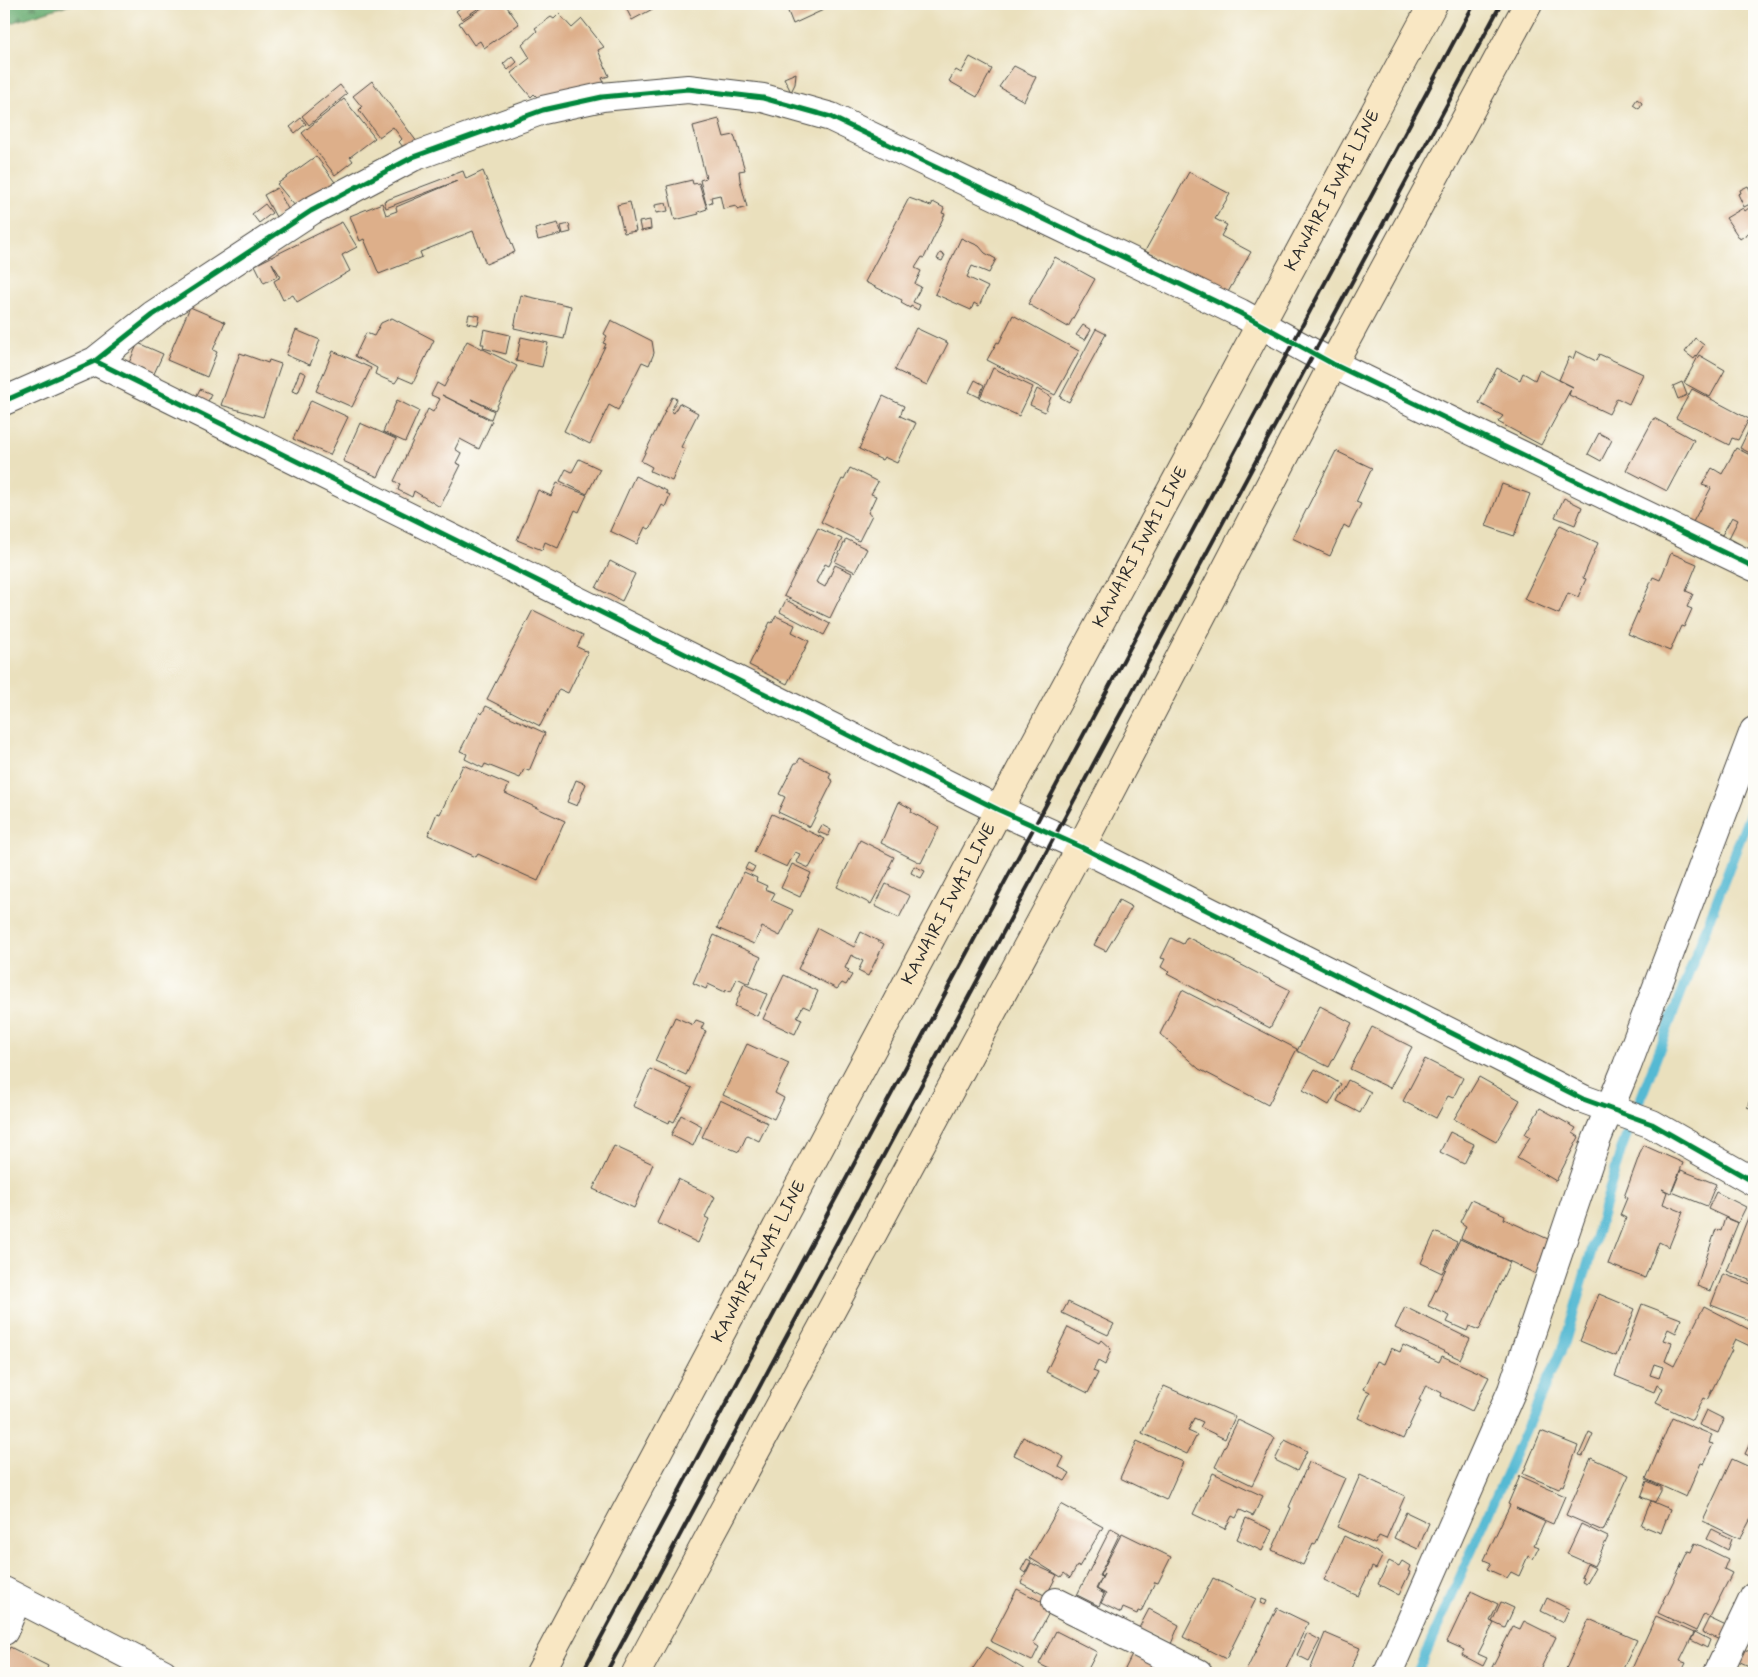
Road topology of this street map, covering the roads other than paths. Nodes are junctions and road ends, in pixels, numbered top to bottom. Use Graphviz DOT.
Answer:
graph roads {
  1 [pos="1433,4"];
  2 [pos="1528,4"];
  3 [pos="1262,324"];
  4 [pos="95,361"];
  5 [pos="1333,364"];
  6 [pos="4,401"];
  7 [pos="1754,567"];
  8 [pos="1754,731"];
  9 [pos="999,810"];
  10 [pos="1081,847"];
  11 [pos="1625,1116"];
  12 [pos="1754,1182"];
  13 [pos="11,1595"];
  14 [pos="1754,1597"];
  15 [pos="1056,1602"];
  16 [pos="4,1631"];
  17 [pos="126,1665"];
  18 [pos="163,1673"];
  19 [pos="540,1673"];
  20 [pos="636,1673"];
  21 [pos="1198,1673"];
  22 [pos="1388,1673"];
  23 [pos="1718,1673"];
  1 -- 3 [label="main road, KAWAIRI IWAI LINE"];
  2 -- 5 [label="main road"];
  3 -- 4 [label="street"];
  3 -- 5 [label="street"];
  3 -- 9 [label="main road, KAWAIRI IWAI LINE"];
  4 -- 6 [label="street"];
  4 -- 9 [label="street"];
  5 -- 7 [label="street"];
  5 -- 10 [label="main road"];
  8 -- 11 [label="street"];
  9 -- 10 [label="street"];
  9 -- 19 [label="main road, KAWAIRI IWAI LINE"];
  10 -- 11 [label="street"];
  10 -- 20 [label="main road"];
  11 -- 12 [label="street"];
  11 -- 22 [label="street"];
  13 -- 16 [label="street"];
  13 -- 17 [label="street"];
  14 -- 23 [label="street"];
  15 -- 21 [label="street"];
  17 -- 18 [label="street"];
}
